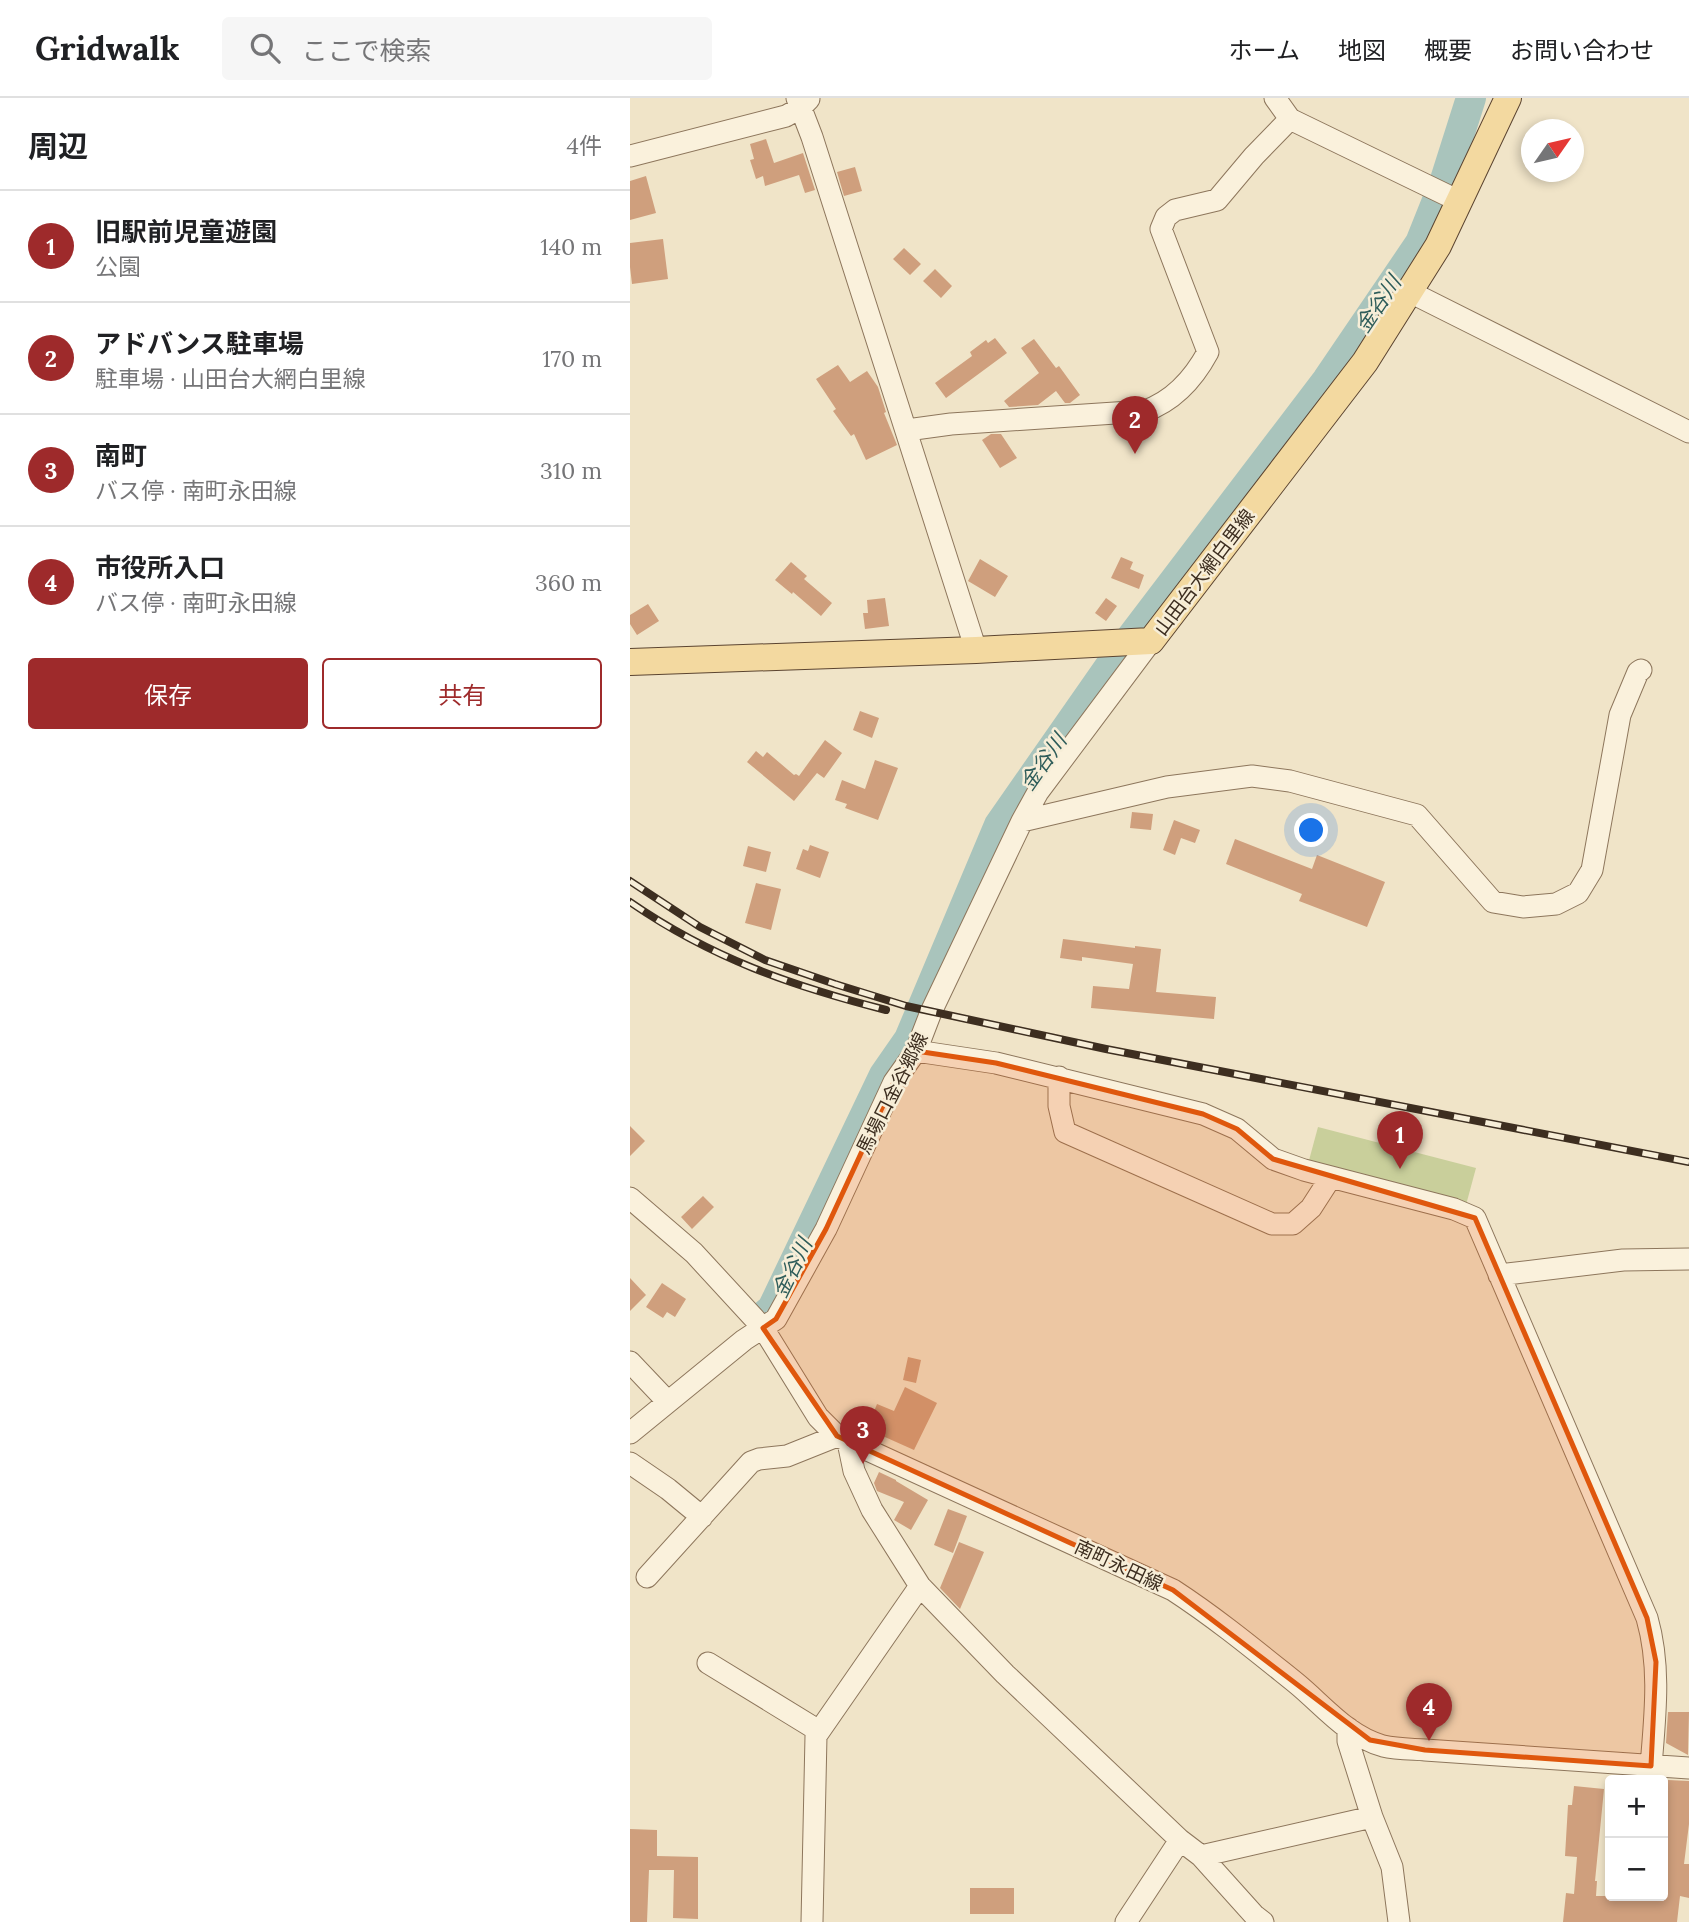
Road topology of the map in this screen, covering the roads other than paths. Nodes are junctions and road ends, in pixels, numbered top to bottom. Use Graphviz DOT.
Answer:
graph roads {
  1 [pos="1275,98"];
  2 [pos="1508,98"];
  3 [pos="802,101"];
  4 [pos="1290,119"];
  5 [pos="630,156"];
  6 [pos="1459,201"];
  7 [pos="1410,292"];
  8 [pos="907,430"];
  9 [pos="1689,432"];
  10 [pos="1151,641"];
  11 [pos="976,650"];
  12 [pos="630,662"];
  13 [pos="1641,670"];
  14 [pos="1022,821"];
  15 [pos="916,1051"];
  16 [pos="1059,1077"];
  17 [pos="1331,1177"];
  18 [pos="630,1198"];
  19 [pos="1689,1259"];
  20 [pos="1499,1275"];
  21 [pos="763,1328"];
  22 [pos="630,1362"];
  23 [pos="668,1402"];
  24 [pos="630,1433"];
  25 [pos="843,1439"];
  26 [pos="630,1463"];
  27 [pos="702,1517"];
  28 [pos="647,1577"];
  29 [pos="920,1586"];
  30 [pos="708,1663"];
  31 [pos="1348,1728"];
  32 [pos="819,1731"];
  33 [pos="1651,1766"];
  34 [pos="1689,1768"];
  35 [pos="1372,1817"];
  36 [pos="1180,1840"];
  37 [pos="1201,1856"];
  38 [pos="812,1922"];
  39 [pos="1126,1922"];
  40 [pos="1263,1922"];
  41 [pos="1399,1922"];
  1 -- 4 [label="street"];
  2 -- 6 [label="main road, 山田台大網白里線"];
  3 -- 5 [label="street"];
  3 -- 8 [label="street"];
  4 -- 6 [label="street"];
  4 -- 8 [label="street"];
  6 -- 7 [label="main road, 山田台大網白里線"];
  7 -- 9 [label="street"];
  7 -- 10 [label="main road, 山田台大網白里線"];
  8 -- 11 [label="street"];
  10 -- 11 [label="main road, 山田台大網白里線"];
  10 -- 14 [label="street, 馬場口金谷郷線"];
  11 -- 12 [label="main road, 山田台大網白里線"];
  13 -- 14 [label="street"];
  14 -- 15 [label="street, 馬場口金谷郷線"];
  15 -- 16 [label="street"];
  15 -- 21 [label="street, 馬場口金谷郷線"];
  16 -- 17 [label="street"];
  16 -- 17 [label="street"];
  17 -- 20 [label="street"];
  18 -- 21 [label="street, 南町永田線"];
  19 -- 20 [label="street"];
  20 -- 33 [label="street"];
  21 -- 23 [label="street, 馬場口金谷郷線"];
  21 -- 25 [label="street, 南町永田線"];
  22 -- 23 [label="street"];
  23 -- 24 [label="street, 馬場口金谷郷線"];
  25 -- 27 [label="street"];
  25 -- 29 [label="street"];
  25 -- 31 [label="street, 南町永田線"];
  26 -- 27 [label="street"];
  27 -- 28 [label="street"];
  29 -- 32 [label="street"];
  29 -- 36 [label="street"];
  30 -- 32 [label="street"];
  31 -- 33 [label="street, 南町永田線"];
  31 -- 35 [label="street"];
  32 -- 38 [label="street"];
  33 -- 34 [label="street, 南町永田線"];
  35 -- 37 [label="street"];
  35 -- 41 [label="street"];
  36 -- 37 [label="street"];
  36 -- 39 [label="street"];
  37 -- 40 [label="street"];
}
